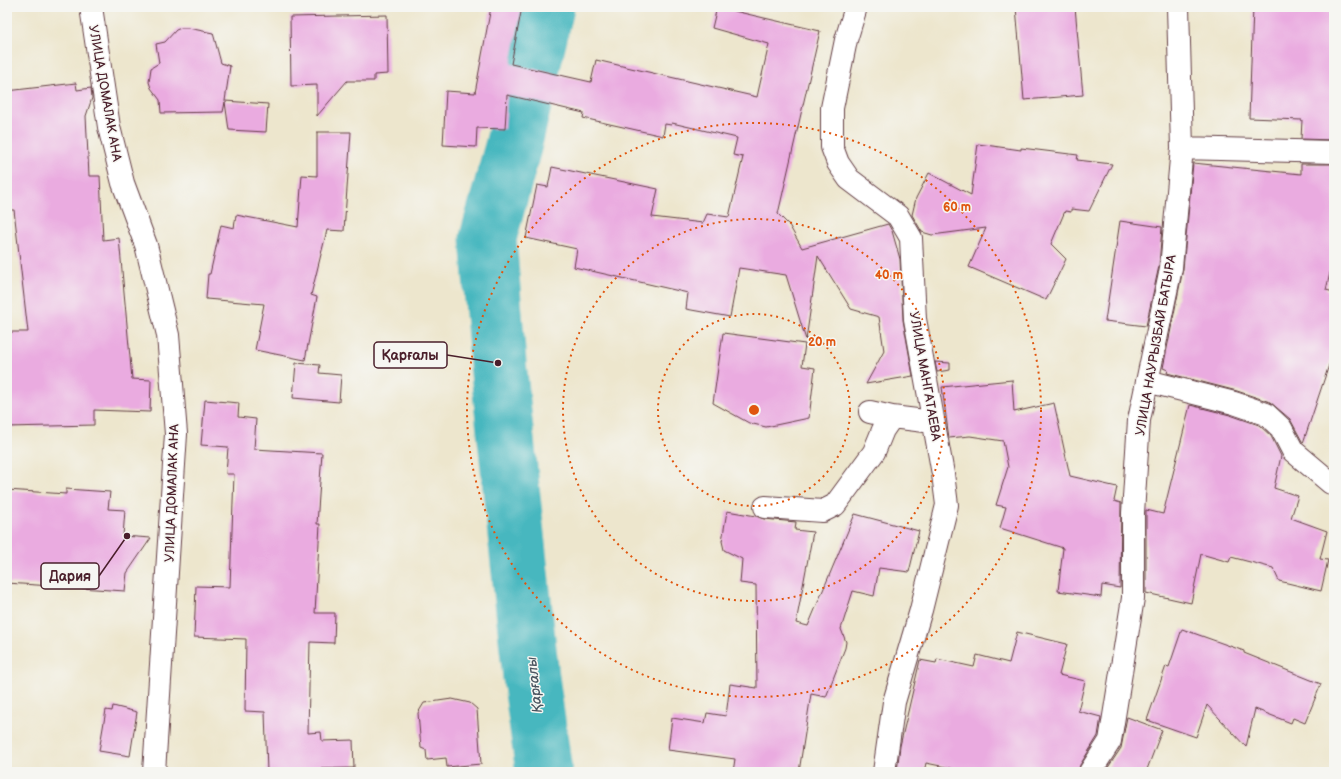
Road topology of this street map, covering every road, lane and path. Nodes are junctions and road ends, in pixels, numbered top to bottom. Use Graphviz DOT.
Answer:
graph roads {
  1 [pos="91,7"];
  2 [pos="856,7"];
  3 [pos="1178,7"];
  4 [pos="1182,148"];
  5 [pos="1334,152"];
  6 [pos="1147,381"];
  7 [pos="870,412"];
  8 [pos="892,417"];
  9 [pos="933,422"];
  10 [pos="1331,483"];
  11 [pos="765,507"];
  12 [pos="154,772"];
  13 [pos="884,772"];
  14 [pos="1090,772"];
  1 -- 12 [label="street, УЛИЦА ДОМАЛАК АНА"];
  2 -- 9 [label="street, УЛИЦА МАНГАТАЕВА"];
  3 -- 4 [label="street, УЛИЦА НАУРЫЗБАЙ БАТЫРА"];
  4 -- 5 [label="street"];
  4 -- 6 [label="street, УЛИЦА НАУРЫЗБАЙ БАТЫРА"];
  6 -- 10 [label="street"];
  6 -- 14 [label="street, УЛИЦА НАУРЫЗБАЙ БАТЫРА"];
  7 -- 8 [label="street"];
  8 -- 9 [label="street"];
  8 -- 11 [label="street"];
  9 -- 13 [label="street, УЛИЦА МАНГАТАЕВА"];
}
